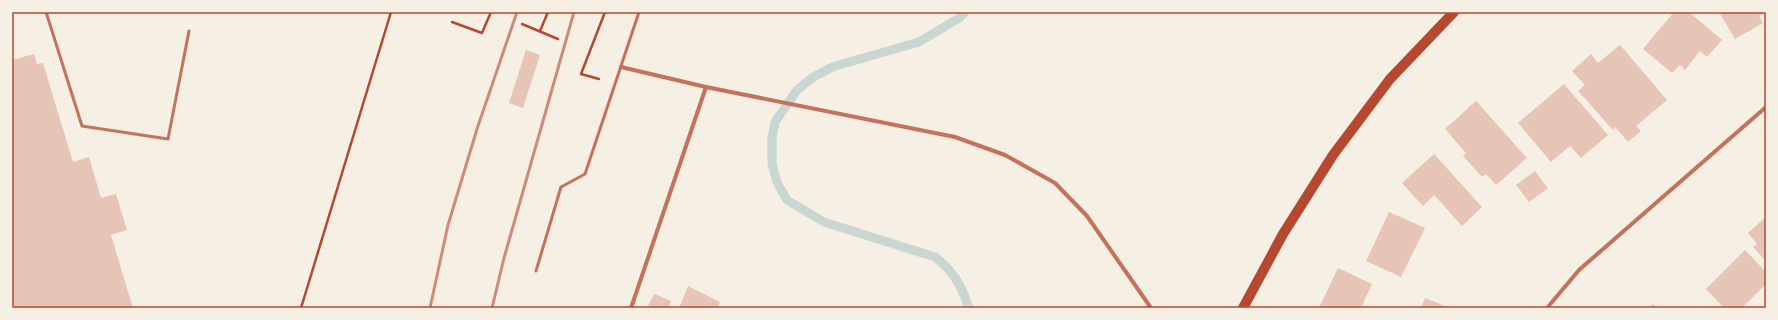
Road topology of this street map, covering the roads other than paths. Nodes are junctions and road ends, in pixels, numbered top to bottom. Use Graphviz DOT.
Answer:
graph roads {
  1 [pos="46,12"];
  2 [pos="639,12"];
  3 [pos="1454,12"];
  4 [pos="189,31"];
  5 [pos="621,67"];
  6 [pos="706,87"];
  7 [pos="1766,107"];
  8 [pos="536,271"];
  9 [pos="631,308"];
  10 [pos="1151,308"];
  11 [pos="1243,308"];
  12 [pos="1547,308"];
  1 -- 4 [label="lane"];
  2 -- 5 [label="lane"];
  3 -- 11 [label="main road"];
  5 -- 6 [label="street"];
  5 -- 8 [label="lane"];
  6 -- 9 [label="street"];
  6 -- 10 [label="street"];
  7 -- 12 [label="street"];
}
